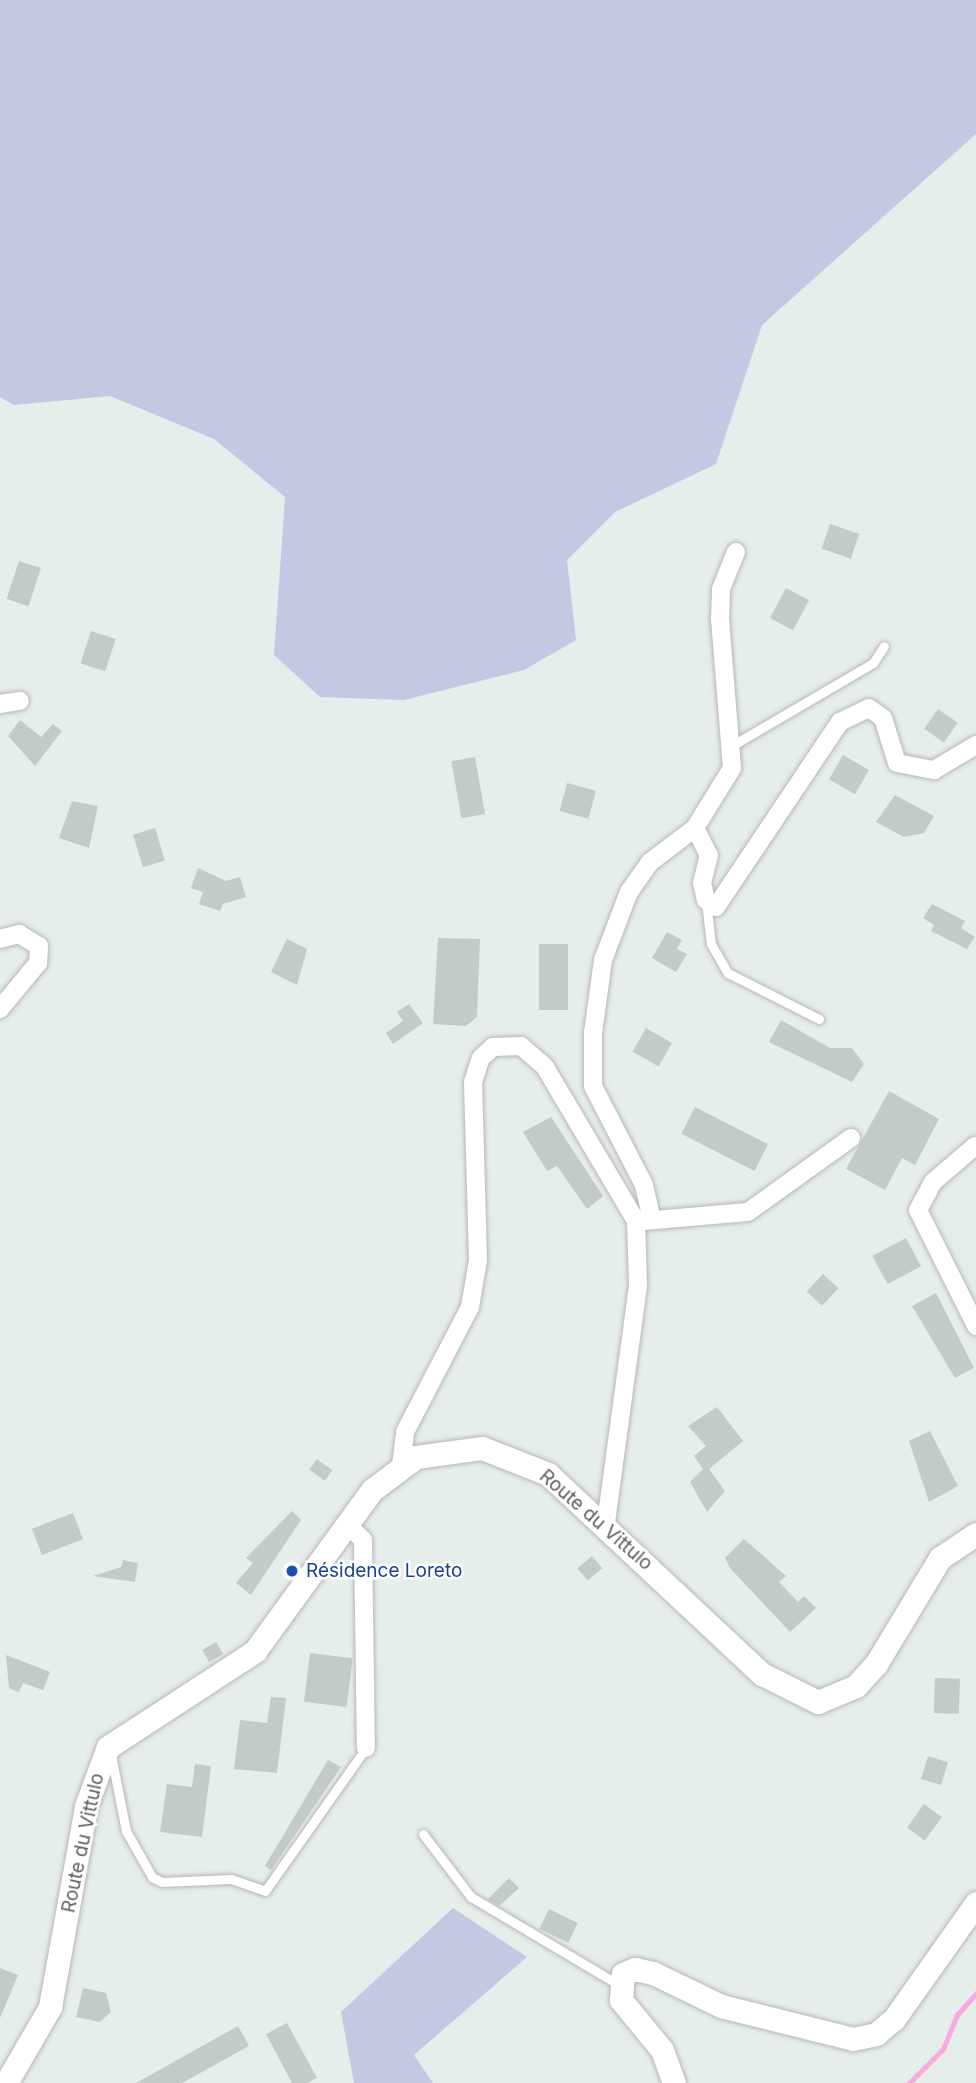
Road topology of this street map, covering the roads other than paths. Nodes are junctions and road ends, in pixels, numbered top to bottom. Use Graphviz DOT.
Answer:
graph roads {
  1 [pos="736,552"];
  2 [pos="884,646"];
  3 [pos="20,701"];
  4 [pos="0,704"];
  5 [pos="733,745"];
  6 [pos="976,745"];
  7 [pos="695,828"];
  8 [pos="706,900"];
  9 [pos="0,939"];
  10 [pos="0,1009"];
  11 [pos="819,1020"];
  12 [pos="851,1138"];
  13 [pos="975,1146"];
  14 [pos="644,1221"];
  15 [pos="976,1326"];
  16 [pos="401,1466"];
  17 [pos="346,1523"];
  18 [pos="606,1524"];
  19 [pos="976,1535"];
  20 [pos="108,1747"];
  21 [pos="366,1748"];
  22 [pos="422,1834"];
  23 [pos="976,1903"];
  24 [pos="619,1985"];
  25 [pos="6,2083"];
  26 [pos="674,2083"];
  1 -- 5 [label="street"];
  2 -- 5 [label="lane"];
  3 -- 4 [label="street"];
  5 -- 7 [label="street"];
  6 -- 8 [label="street"];
  7 -- 8 [label="street"];
  7 -- 14 [label="street"];
  8 -- 11 [label="lane"];
  9 -- 10 [label="street"];
  12 -- 14 [label="street"];
  13 -- 15 [label="street"];
  14 -- 16 [label="street"];
  14 -- 18 [label="street"];
  16 -- 17 [label="street, Route du Vittulo"];
  16 -- 18 [label="street, Route du Vittulo"];
  17 -- 20 [label="street, Route du Vittulo"];
  17 -- 21 [label="street"];
  18 -- 19 [label="street, Route du Vittulo"];
  20 -- 21 [label="lane"];
  20 -- 25 [label="street, Route du Vittulo"];
  22 -- 24 [label="lane"];
  23 -- 24 [label="street"];
  24 -- 26 [label="street"];
}
